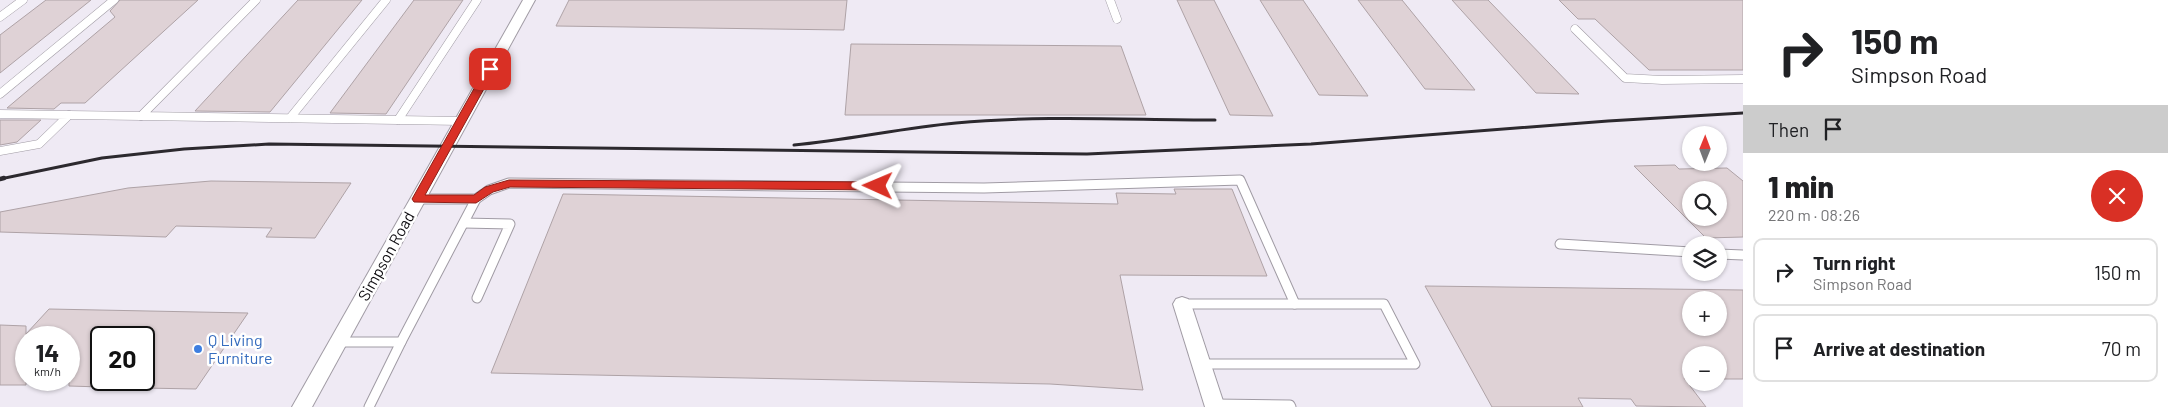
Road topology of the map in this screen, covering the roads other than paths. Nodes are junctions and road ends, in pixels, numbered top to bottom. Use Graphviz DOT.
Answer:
graph roads {
  1 [pos="23,0"];
  2 [pos="114,0"];
  3 [pos="256,0"];
  4 [pos="386,0"];
  5 [pos="477,0"];
  6 [pos="529,0"];
  7 [pos="1110,0"];
  8 [pos="0,17"];
  9 [pos="1117,18"];
  10 [pos="1575,28"];
  11 [pos="1743,79"];
  12 [pos="0,94"];
  13 [pos="0,114"];
  14 [pos="69,115"];
  15 [pos="141,116"];
  16 [pos="290,118"];
  17 [pos="398,120"];
  18 [pos="461,121"];
  19 [pos="0,151"];
  20 [pos="418,199"];
  21 [pos="476,199"];
  22 [pos="464,222"];
  23 [pos="1560,244"];
  24 [pos="1682,251"];
  25 [pos="1727,254"];
  26 [pos="1743,255"];
  27 [pos="477,298"];
  28 [pos="1182,304"];
  29 [pos="1295,304"];
  30 [pos="338,342"];
  31 [pos="401,342"];
  32 [pos="1201,364"];
  33 [pos="1215,406"];
  34 [pos="302,407"];
  35 [pos="369,407"];
  36 [pos="1291,407"];
  1 -- 8 [label="lane"];
  2 -- 12 [label="lane"];
  3 -- 15 [label="lane"];
  4 -- 16 [label="lane"];
  5 -- 17 [label="lane"];
  6 -- 18 [label="street, Simpson Road"];
  7 -- 9 [label="lane"];
  10 -- 11 [label="lane"];
  13 -- 14 [label="lane"];
  14 -- 15 [label="lane"];
  14 -- 19 [label="lane"];
  15 -- 16 [label="lane"];
  16 -- 17 [label="lane"];
  17 -- 18 [label="lane"];
  18 -- 20 [label="street, Simpson Road"];
  20 -- 21 [label="lane"];
  20 -- 30 [label="street, Simpson Road"];
  21 -- 22 [label="lane"];
  21 -- 29 [label="lane"];
  22 -- 27 [label="lane"];
  22 -- 31 [label="lane"];
  23 -- 24 [label="lane"];
  25 -- 26 [label="lane"];
  28 -- 29 [label="lane"];
  28 -- 32 [label="street"];
  29 -- 32 [label="lane"];
  30 -- 31 [label="lane"];
  30 -- 34 [label="street, Simpson Road"];
  31 -- 35 [label="lane"];
  32 -- 33 [label="street"];
  33 -- 36 [label="lane"];
}
